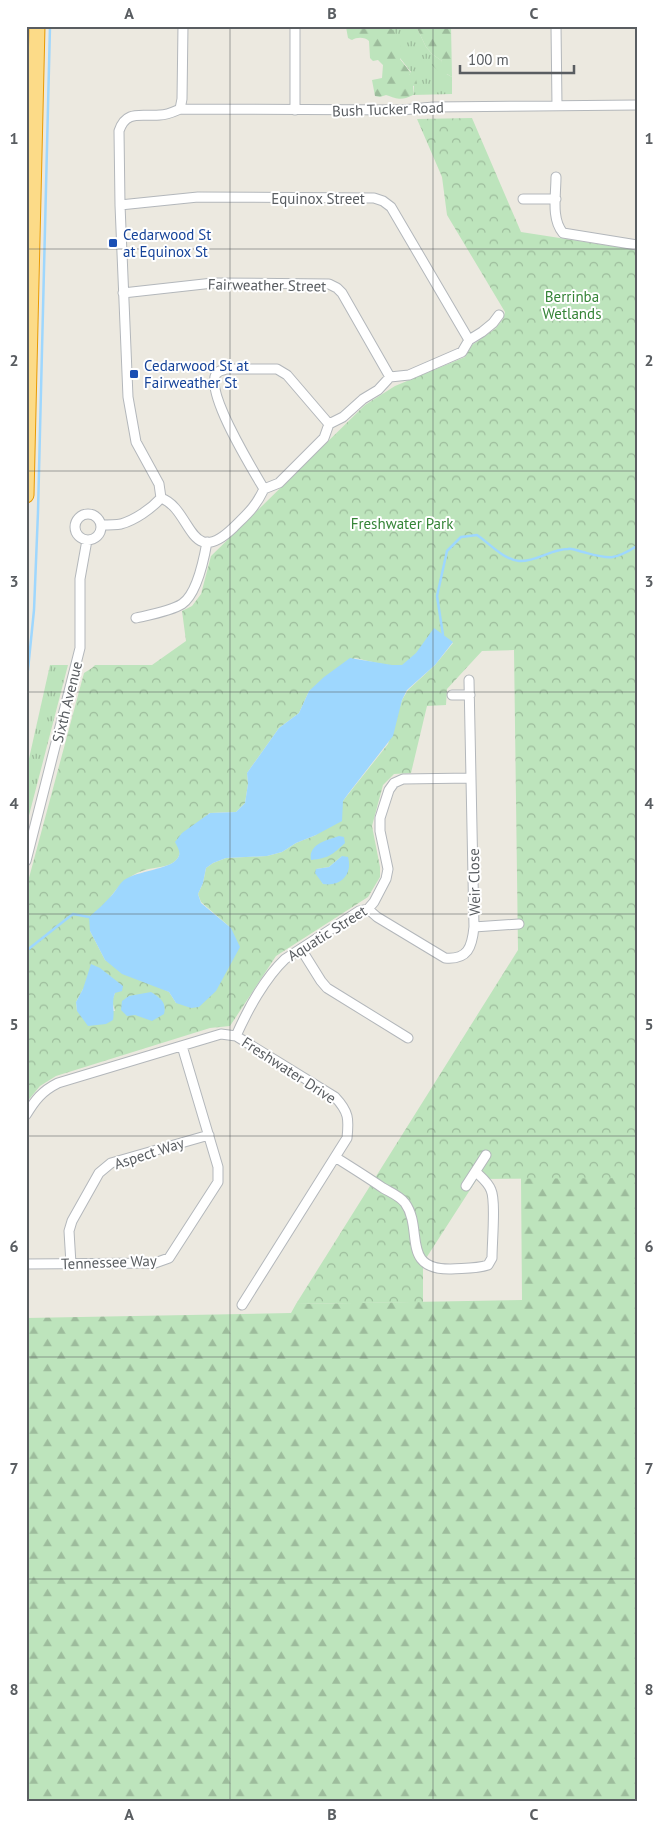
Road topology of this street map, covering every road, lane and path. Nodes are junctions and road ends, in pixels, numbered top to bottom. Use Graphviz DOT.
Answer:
graph roads {
  1 [pos="37,26"];
  2 [pos="183,26"];
  3 [pos="295,26"];
  4 [pos="556,26"];
  5 [pos="637,105"];
  6 [pos="557,106"];
  7 [pos="180,109"];
  8 [pos="296,110"];
  9 [pos="556,177"];
  10 [pos="523,199"];
  11 [pos="556,199"];
  12 [pos="120,205"];
  13 [pos="637,245"];
  14 [pos="123,292"];
  15 [pos="499,315"];
  16 [pos="469,340"];
  17 [pos="390,377"];
  18 [pos="329,424"];
  19 [pos="264,489"];
  20 [pos="26,496"];
  21 [pos="161,498"];
  22 [pos="101,525"];
  23 [pos="87,540"];
  24 [pos="207,542"];
  25 [pos="136,618"];
  26 [pos="469,680"];
  27 [pos="470,695"];
  28 [pos="452,696"];
  29 [pos="471,778"];
  30 [pos="26,861"];
  31 [pos="368,909"];
  32 [pos="519,924"];
  33 [pos="474,927"];
  34 [pos="301,949"];
  35 [pos="236,1036"];
  36 [pos="408,1038"];
  37 [pos="182,1046"];
  38 [pos="26,1115"];
  39 [pos="209,1134"];
  40 [pos="486,1155"];
  41 [pos="335,1157"];
  42 [pos="476,1172"];
  43 [pos="466,1186"];
  44 [pos="26,1264"];
  45 [pos="71,1264"];
  46 [pos="242,1305"];
  1 -- 20 [label="highway"];
  2 -- 7 [label="street"];
  3 -- 8 [label="street"];
  4 -- 6 [label="street"];
  5 -- 6 [label="street, Bush Tucker Road"];
  6 -- 8 [label="street, Bush Tucker Road"];
  7 -- 8 [label="street, Bush Tucker Road"];
  7 -- 12 [label="street, Bush Tucker Road"];
  9 -- 11 [label="street"];
  10 -- 11 [label="street"];
  11 -- 13 [label="street"];
  12 -- 14 [label="street"];
  12 -- 16 [label="street, Equinox Street"];
  14 -- 17 [label="street, Fairweather Street"];
  14 -- 21 [label="street"];
  15 -- 16 [label="street"];
  16 -- 17 [label="street"];
  17 -- 18 [label="street"];
  18 -- 19 [label="street"];
  18 -- 19 [label="street"];
  19 -- 24 [label="street"];
  21 -- 22 [label="street"];
  21 -- 24 [label="street"];
  22 -- 23 [label="street"];
  22 -- 23 [label="street"];
  23 -- 30 [label="street, Sixth Avenue"];
  24 -- 25 [label="street"];
  26 -- 27 [label="street, Weir Close"];
  27 -- 28 [label="street"];
  27 -- 29 [label="street, Weir Close"];
  29 -- 31 [label="street, Aquatic Street"];
  29 -- 33 [label="street, Weir Close"];
  31 -- 33 [label="street, Weir Close"];
  31 -- 34 [label="street, Aquatic Street"];
  32 -- 33 [label="street"];
  34 -- 35 [label="street, Aquatic Street"];
  34 -- 36 [label="street"];
  35 -- 37 [label="street, Freshwater Drive"];
  35 -- 41 [label="street, Freshwater Drive"];
  37 -- 38 [label="street, Freshwater Drive"];
  37 -- 39 [label="street, Tennessee Way"];
  39 -- 45 [label="street, Aspect Way"];
  39 -- 45 [label="street, Tennessee Way"];
  40 -- 42 [label="street"];
  41 -- 42 [label="street"];
  41 -- 46 [label="street, Freshwater Drive"];
  42 -- 43 [label="street"];
  44 -- 45 [label="street, Tennessee Way"];
}
